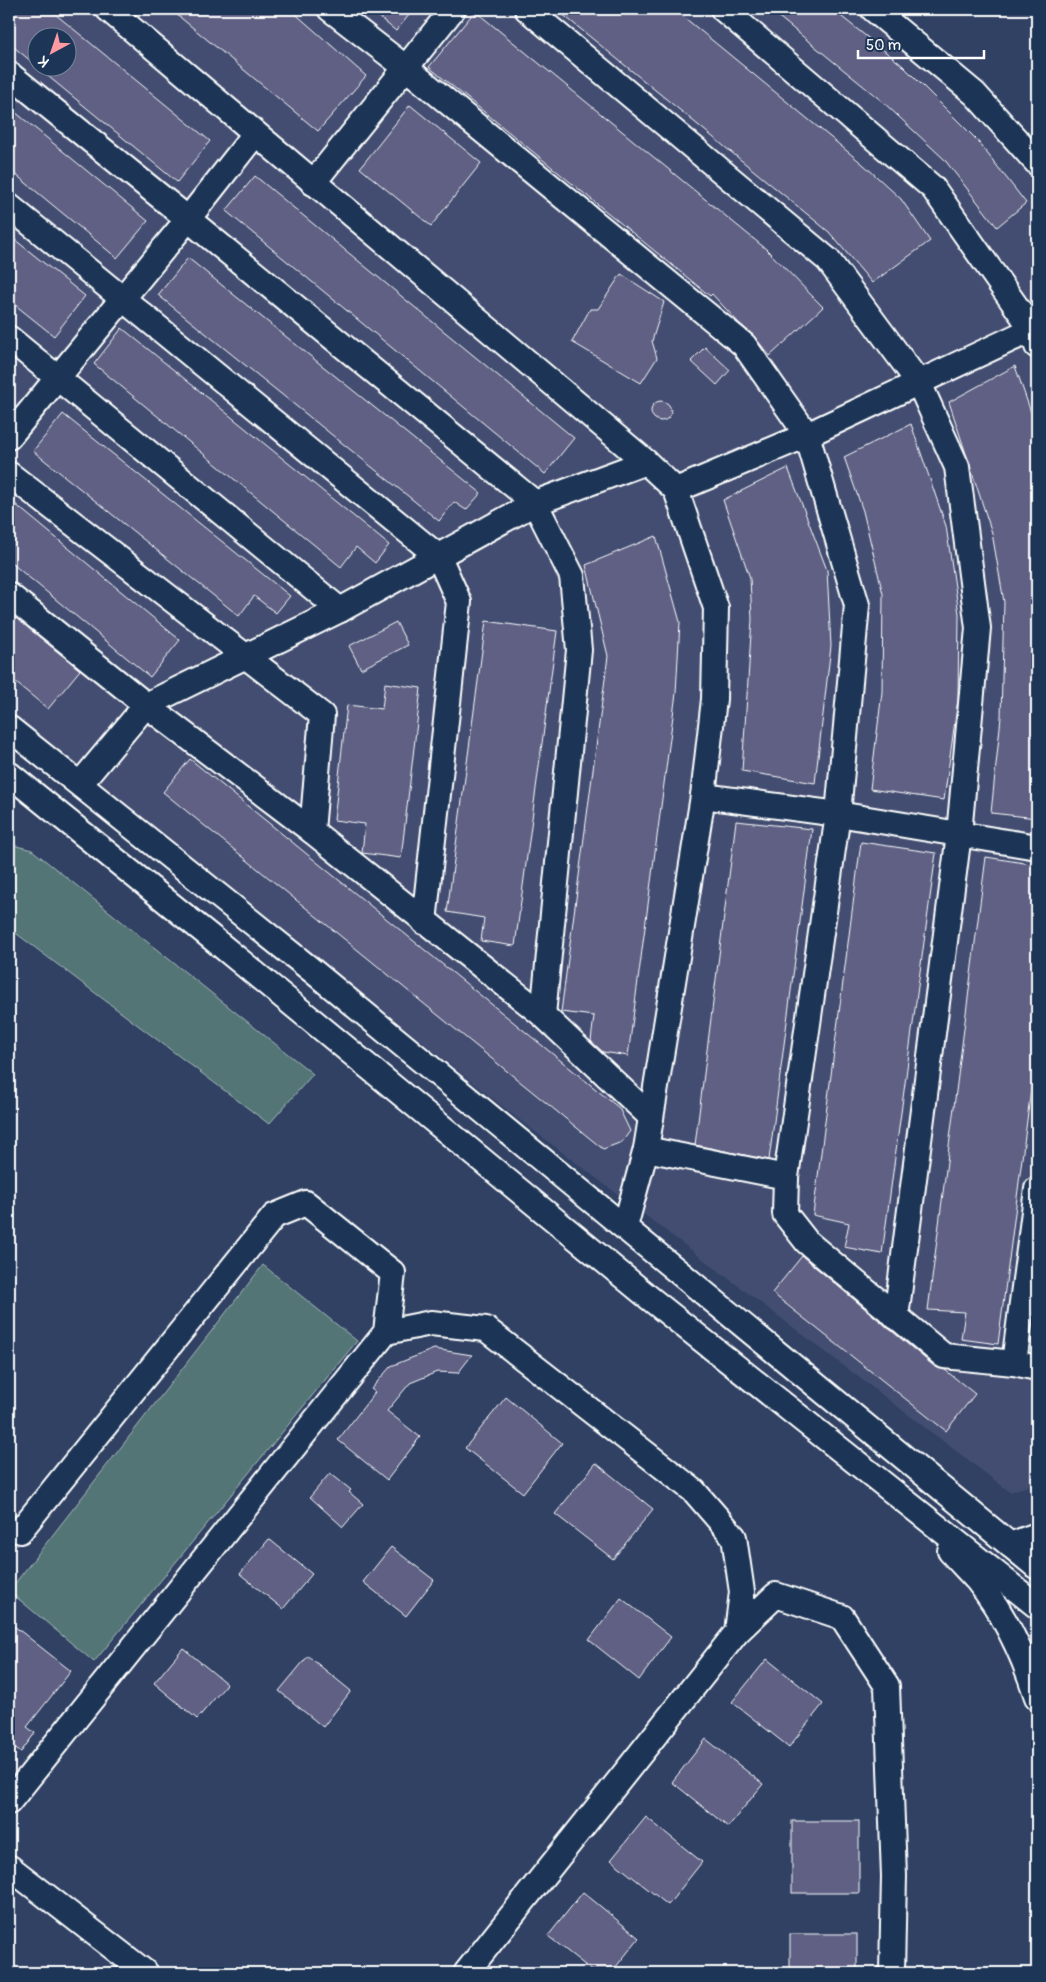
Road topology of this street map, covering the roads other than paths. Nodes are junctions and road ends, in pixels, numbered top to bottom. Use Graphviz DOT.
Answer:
graph roads {
  1 [pos="108,9"];
  2 [pos="330,9"];
  3 [pos="453,9"];
  4 [pos="527,9"];
  5 [pos="723,9"];
  6 [pos="873,9"];
  7 [pos="405,67"];
  8 [pos="9,74"];
  9 [pos="255,134"];
  10 [pos="1037,163"];
  11 [pos="313,182"];
  12 [pos="9,206"];
  13 [pos="188,219"];
  14 [pos="123,298"];
  15 [pos="1036,334"];
  16 [pos="9,338"];
  17 [pos="59,378"];
  18 [pos="919,383"];
  19 [pos="807,435"];
  20 [pos="9,438"];
  21 [pos="646,462"];
  22 [pos="9,474"];
  23 [pos="676,490"];
  24 [pos="535,503"];
  25 [pos="439,557"];
  26 [pos="9,595"];
  27 [pos="340,610"];
  28 [pos="246,654"];
  29 [pos="146,705"];
  30 [pos="9,728"];
  31 [pos="9,774"];
  32 [pos="80,784"];
  33 [pos="703,796"];
  34 [pos="838,814"];
  35 [pos="312,831"];
  36 [pos="959,834"];
  37 [pos="1037,847"];
  38 [pos="424,922"];
  39 [pos="543,1015"];
  40 [pos="651,1117"];
  41 [pos="646,1149"];
  42 [pos="786,1177"];
  43 [pos="1037,1188"];
  44 [pos="626,1227"];
  45 [pos="896,1317"];
  46 [pos="386,1332"];
  47 [pos="1014,1363"];
  48 [pos="1037,1368"];
  49 [pos="892,1490"];
  50 [pos="12,1533"];
  51 [pos="1037,1535"];
  52 [pos="1010,1544"];
  53 [pos="1037,1567"];
  54 [pos="1037,1606"];
  55 [pos="737,1632"];
  56 [pos="1037,1698"];
  57 [pos="9,1802"];
  58 [pos="9,1866"];
  59 [pos="146,1973"];
  60 [pos="466,1973"];
  61 [pos="892,1973"];
  1 -- 9 [label="street"];
  2 -- 7 [label="street"];
  3 -- 7 [label="street"];
  4 -- 18 [label="street"];
  5 -- 15 [label="street"];
  6 -- 10 [label="street"];
  7 -- 11 [label="street"];
  7 -- 19 [label="street"];
  8 -- 13 [label="street"];
  9 -- 11 [label="street"];
  9 -- 13 [label="street"];
  11 -- 21 [label="street"];
  12 -- 14 [label="street"];
  13 -- 14 [label="street"];
  13 -- 24 [label="street"];
  14 -- 17 [label="street"];
  14 -- 25 [label="street"];
  15 -- 18 [label="street"];
  16 -- 17 [label="street"];
  17 -- 20 [label="street"];
  17 -- 27 [label="street"];
  18 -- 19 [label="street"];
  18 -- 36 [label="street"];
  19 -- 23 [label="street"];
  19 -- 34 [label="street"];
  21 -- 23 [label="street"];
  21 -- 24 [label="street"];
  22 -- 28 [label="street"];
  23 -- 33 [label="street"];
  24 -- 25 [label="street"];
  24 -- 39 [label="street"];
  25 -- 27 [label="street"];
  25 -- 38 [label="street"];
  26 -- 29 [label="street"];
  27 -- 28 [label="street"];
  28 -- 29 [label="street"];
  28 -- 35 [label="street"];
  29 -- 32 [label="street"];
  29 -- 35 [label="street"];
  30 -- 32 [label="street"];
  31 -- 49 [label="street"];
  32 -- 44 [label="street"];
  33 -- 34 [label="street"];
  33 -- 40 [label="street"];
  34 -- 36 [label="street"];
  34 -- 42 [label="street"];
  35 -- 38 [label="street"];
  36 -- 37 [label="street"];
  36 -- 45 [label="street"];
  38 -- 39 [label="street"];
  39 -- 40 [label="street"];
  40 -- 41 [label="street"];
  41 -- 42 [label="street"];
  41 -- 44 [label="street"];
  42 -- 45 [label="street"];
  43 -- 47 [label="street"];
  44 -- 52 [label="street"];
  45 -- 47 [label="street"];
  46 -- 50 [label="street"];
  46 -- 55 [label="street"];
  46 -- 57 [label="street"];
  47 -- 48 [label="street"];
  49 -- 54 [label="street"];
  49 -- 56 [label="street"];
  51 -- 52 [label="street"];
  52 -- 53 [label="street"];
  55 -- 60 [label="street"];
  55 -- 61 [label="street"];
  58 -- 59 [label="street"];
}
